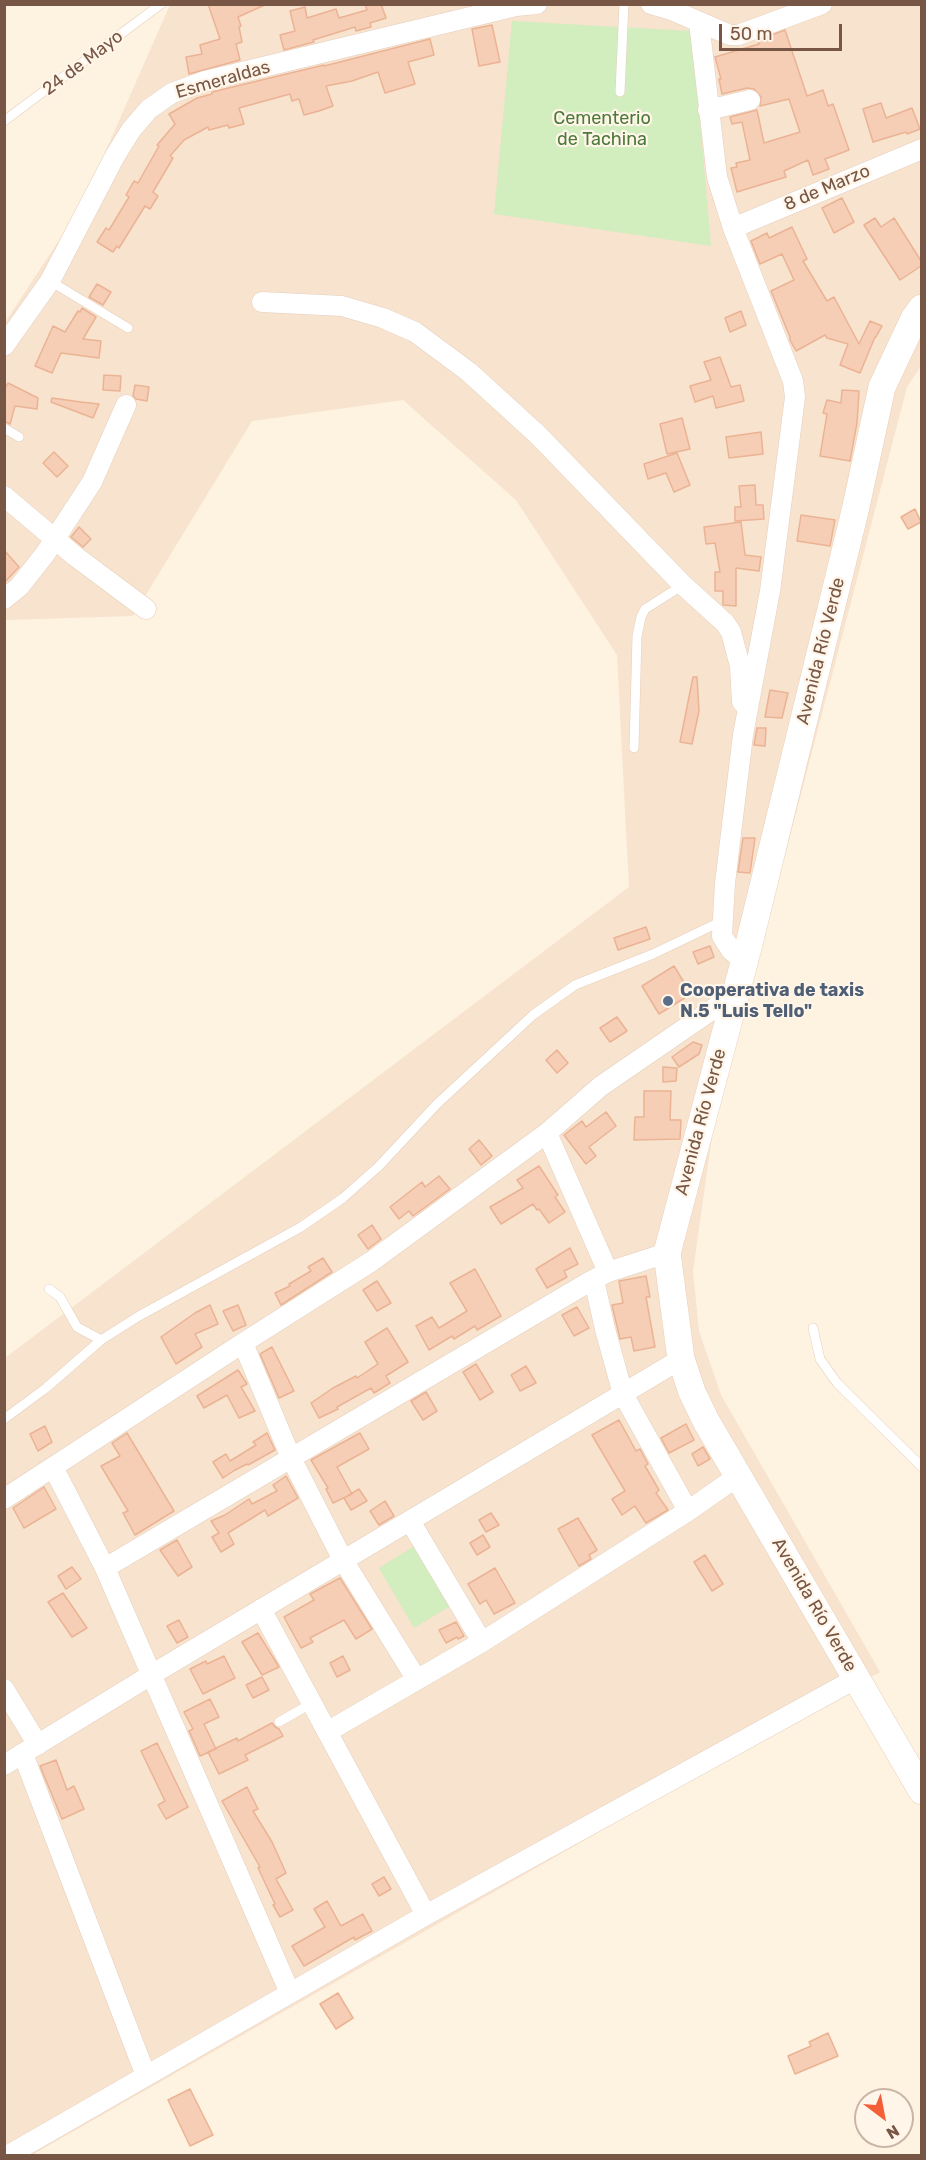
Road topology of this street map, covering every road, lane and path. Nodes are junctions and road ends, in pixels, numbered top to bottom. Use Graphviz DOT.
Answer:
graph roads {
  1 [pos="161,4"];
  2 [pos="537,4"];
  3 [pos="624,4"];
  4 [pos="651,4"];
  5 [pos="822,4"];
  6 [pos="699,22"];
  7 [pos="620,92"];
  8 [pos="750,100"];
  9 [pos="708,110"];
  10 [pos="4,122"];
  11 [pos="921,149"];
  12 [pos="733,228"];
  13 [pos="50,281"];
  14 [pos="262,302"];
  15 [pos="921,308"];
  16 [pos="128,328"];
  17 [pos="4,346"];
  18 [pos="126,405"];
  19 [pos="4,428"];
  20 [pos="19,436"];
  21 [pos="4,496"];
  22 [pos="56,538"];
  23 [pos="683,585"];
  24 [pos="4,599"];
  25 [pos="146,609"];
  26 [pos="743,735"];
  27 [pos="634,748"];
  28 [pos="722,921"];
  29 [pos="744,962"];
  30 [pos="735,994"];
  31 [pos="547,1133"];
  32 [pos="667,1253"];
  33 [pos="601,1276"];
  34 [pos="49,1289"];
  35 [pos="813,1328"];
  36 [pos="101,1340"];
  37 [pos="243,1343"];
  38 [pos="681,1359"];
  39 [pos="623,1394"];
  40 [pos="4,1419"];
  41 [pos="291,1458"];
  42 [pos="53,1467"];
  43 [pos="921,1467"];
  44 [pos="738,1476"];
  45 [pos="4,1499"];
  46 [pos="688,1511"];
  47 [pos="410,1521"];
  48 [pos="344,1560"];
  49 [pos="105,1568"];
  50 [pos="261,1609"];
  51 [pos="482,1642"];
  52 [pos="152,1675"];
  53 [pos="857,1678"];
  54 [pos="417,1680"];
  55 [pos="4,1689"];
  56 [pos="312,1703"];
  57 [pos="279,1722"];
  58 [pos="327,1732"];
  59 [pos="31,1749"];
  60 [pos="4,1765"];
  61 [pos="921,1791"];
  62 [pos="426,1915"];
  63 [pos="290,1993"];
  64 [pos="146,2076"];
  65 [pos="8,2156"];
  1 -- 10 [label="lane, 24 de Mayo"];
  2 -- 13 [label="street, Esmeraldas"];
  3 -- 7 [label="lane"];
  4 -- 6 [label="street"];
  5 -- 6 [label="street"];
  6 -- 9 [label="street"];
  8 -- 9 [label="street"];
  9 -- 12 [label="street"];
  11 -- 12 [label="street, 8 de Marzo"];
  12 -- 26 [label="street"];
  13 -- 16 [label="lane"];
  13 -- 17 [label="street, Esmeraldas"];
  14 -- 23 [label="street"];
  15 -- 29 [label="main road, Avenida Río Verde"];
  18 -- 22 [label="street"];
  19 -- 20 [label="lane"];
  21 -- 22 [label="street"];
  22 -- 24 [label="street"];
  22 -- 25 [label="street"];
  23 -- 26 [label="street"];
  23 -- 27 [label="lane"];
  26 -- 28 [label="street"];
  28 -- 29 [label="street"];
  28 -- 36 [label="lane"];
  29 -- 30 [label="main road, Avenida Río Verde"];
  30 -- 31 [label="street"];
  30 -- 32 [label="main road, Avenida Río Verde"];
  31 -- 33 [label="street"];
  31 -- 37 [label="street"];
  32 -- 33 [label="street"];
  32 -- 38 [label="main road, Avenida Río Verde"];
  33 -- 39 [label="street"];
  33 -- 41 [label="street"];
  34 -- 36 [label="lane"];
  35 -- 43 [label="lane"];
  36 -- 40 [label="lane"];
  37 -- 41 [label="street"];
  37 -- 42 [label="street"];
  38 -- 39 [label="street"];
  38 -- 44 [label="main road, Avenida Río Verde"];
  39 -- 46 [label="street"];
  39 -- 47 [label="street"];
  41 -- 48 [label="street"];
  41 -- 49 [label="street"];
  42 -- 45 [label="street"];
  42 -- 49 [label="street"];
  44 -- 46 [label="street"];
  44 -- 53 [label="main road, Avenida Río Verde"];
  46 -- 51 [label="street"];
  47 -- 48 [label="street"];
  47 -- 51 [label="street"];
  48 -- 50 [label="street"];
  48 -- 54 [label="street"];
  49 -- 52 [label="street"];
  50 -- 52 [label="street"];
  50 -- 56 [label="street"];
  51 -- 54 [label="street"];
  52 -- 59 [label="street"];
  52 -- 63 [label="street"];
  53 -- 61 [label="main road, Avenida Río Verde"];
  53 -- 62 [label="street"];
  54 -- 58 [label="street"];
  55 -- 59 [label="street"];
  56 -- 57 [label="lane"];
  56 -- 58 [label="street"];
  58 -- 62 [label="street"];
  59 -- 60 [label="street"];
  59 -- 64 [label="street"];
  62 -- 63 [label="street"];
  63 -- 64 [label="street"];
  64 -- 65 [label="street"];
}
